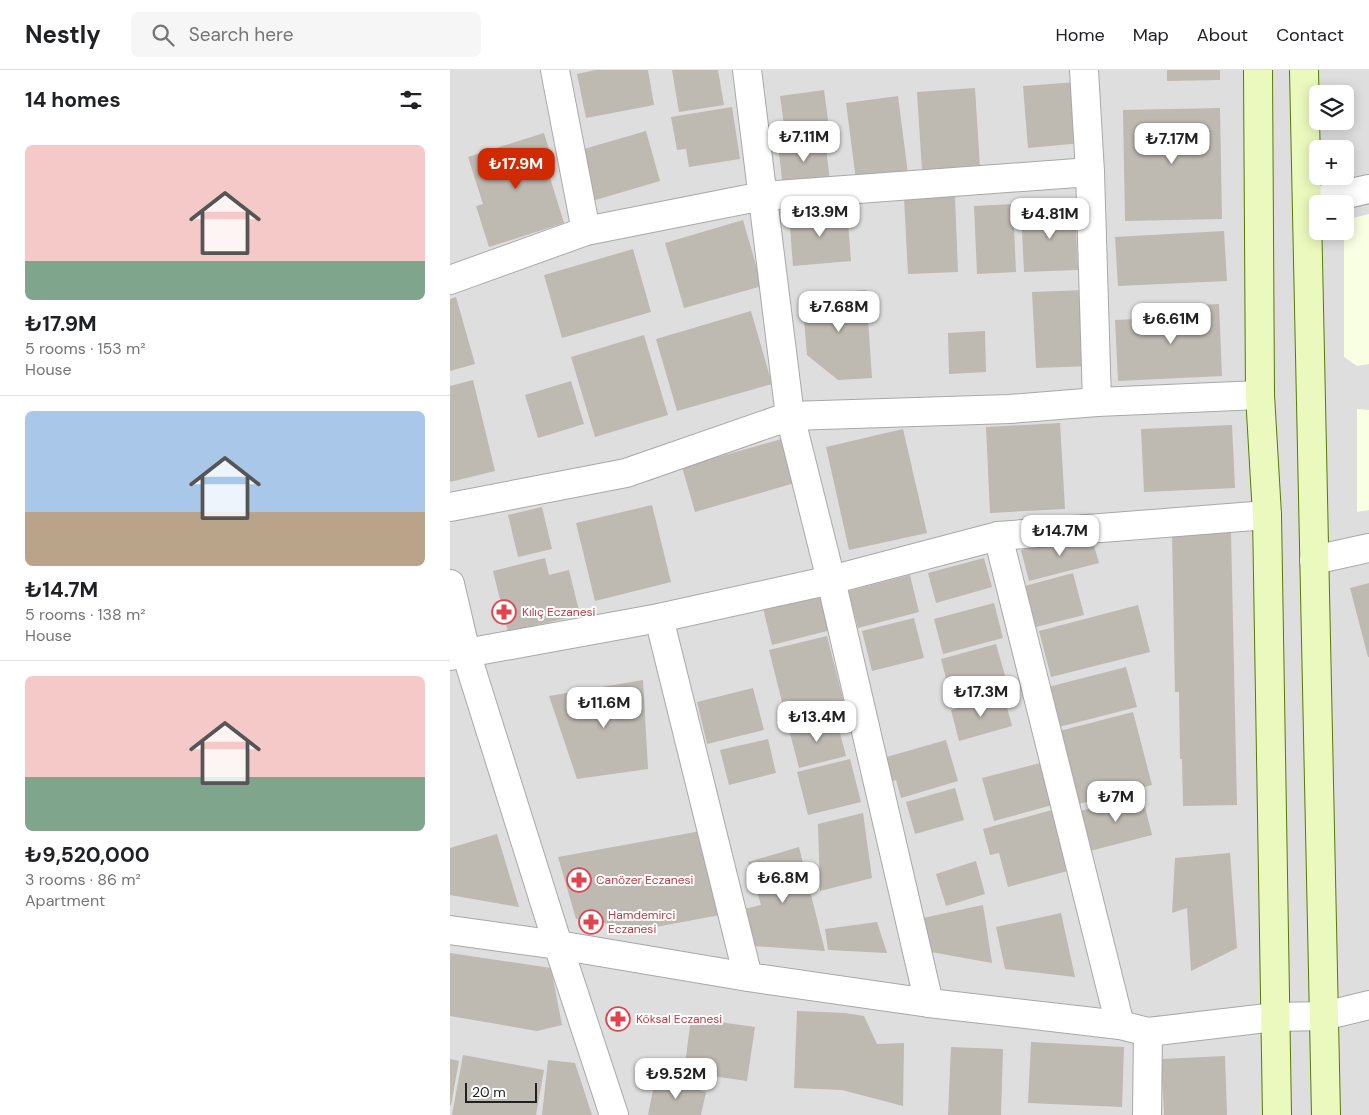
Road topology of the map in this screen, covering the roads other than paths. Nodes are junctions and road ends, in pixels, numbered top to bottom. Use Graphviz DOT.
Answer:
graph roads {
  1 [pos="555,70"];
  2 [pos="747,70"];
  3 [pos="1084,70"];
  4 [pos="1258,70"];
  5 [pos="1304,70"];
  6 [pos="1090,172"];
  7 [pos="1369,189"];
  8 [pos="763,196"];
  9 [pos="1307,203"];
  10 [pos="586,231"];
  11 [pos="450,280"];
  12 [pos="1260,395"];
  13 [pos="1097,402"];
  14 [pos="790,416"];
  15 [pos="450,507"];
  16 [pos="1267,515"];
  17 [pos="998,536"];
  18 [pos="1369,548"];
  19 [pos="1314,560"];
  20 [pos="830,580"];
  21 [pos="450,584"];
  22 [pos="659,618"];
  23 [pos="458,654"];
  24 [pos="450,930"];
  25 [pos="558,945"];
  26 [pos="748,977"];
  27 [pos="929,1003"];
  28 [pos="1369,1005"];
  29 [pos="1324,1016"];
  30 [pos="1275,1017"];
  31 [pos="1120,1025"];
  32 [pos="1148,1032"];
  33 [pos="614,1115"];
  34 [pos="1147,1115"];
  35 [pos="1277,1115"];
  36 [pos="1326,1115"];
  1 -- 10 [label="street"];
  2 -- 8 [label="street"];
  3 -- 6 [label="street"];
  4 -- 12 [label="main road"];
  5 -- 9 [label="main road"];
  6 -- 8 [label="street"];
  6 -- 13 [label="street"];
  7 -- 9 [label="street"];
  8 -- 10 [label="street"];
  8 -- 14 [label="street"];
  9 -- 19 [label="main road"];
  10 -- 11 [label="street"];
  12 -- 13 [label="street"];
  12 -- 16 [label="main road"];
  13 -- 14 [label="street"];
  14 -- 15 [label="street"];
  14 -- 20 [label="street"];
  16 -- 17 [label="street"];
  16 -- 30 [label="main road"];
  17 -- 20 [label="street"];
  17 -- 31 [label="street"];
  18 -- 19 [label="street"];
  19 -- 29 [label="main road"];
  20 -- 22 [label="street"];
  20 -- 27 [label="street"];
  21 -- 23 [label="street"];
  22 -- 23 [label="street"];
  22 -- 26 [label="street"];
  23 -- 25 [label="street"];
  24 -- 25 [label="street"];
  25 -- 26 [label="street"];
  25 -- 33 [label="street"];
  26 -- 27 [label="street"];
  27 -- 31 [label="street"];
  28 -- 29 [label="street"];
  29 -- 30 [label="street"];
  29 -- 36 [label="main road"];
  30 -- 32 [label="street"];
  30 -- 35 [label="main road"];
  31 -- 32 [label="street"];
  32 -- 34 [label="street"];
}
